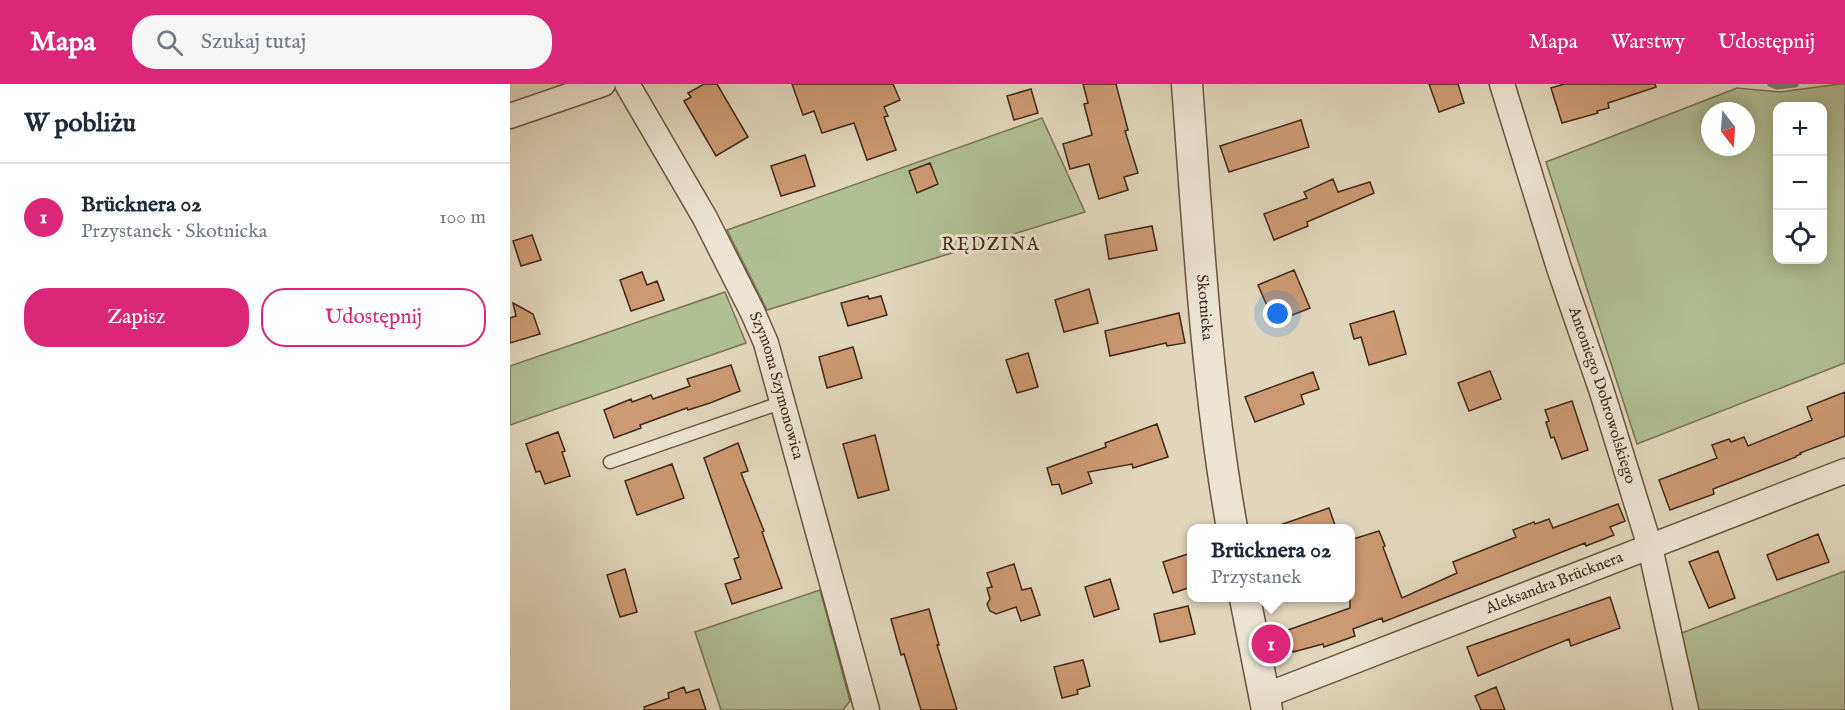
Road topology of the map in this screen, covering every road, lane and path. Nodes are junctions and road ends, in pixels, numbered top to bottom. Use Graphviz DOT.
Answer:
graph roads {
  1 [pos="603,84"];
  2 [pos="627,84"];
  3 [pos="1187,84"];
  4 [pos="1502,84"];
  5 [pos="510,116"];
  6 [pos="783,402"];
  7 [pos="610,462"];
  8 [pos="1845,471"];
  9 [pos="1232,524"];
  10 [pos="1650,547"];
  11 [pos="1246,602"];
  12 [pos="1265,702"];
  13 [pos="867,710"];
  14 [pos="1686,710"];
  1 -- 5 [label="street"];
  2 -- 6 [label="street, Szymona Szymonowica"];
  3 -- 9 [label="street, Skotnicka"];
  4 -- 10 [label="street, Antoniego Dobrowolskiego"];
  6 -- 7 [label="lane"];
  6 -- 13 [label="street, Szymona Szymonowica"];
  8 -- 10 [label="street, Aleksandra Brücknera"];
  10 -- 12 [label="street, Aleksandra Brücknera"];
  10 -- 14 [label="street, Antoniego Dobrowolskiego"];
  11 -- 12 [label="street"];
}
